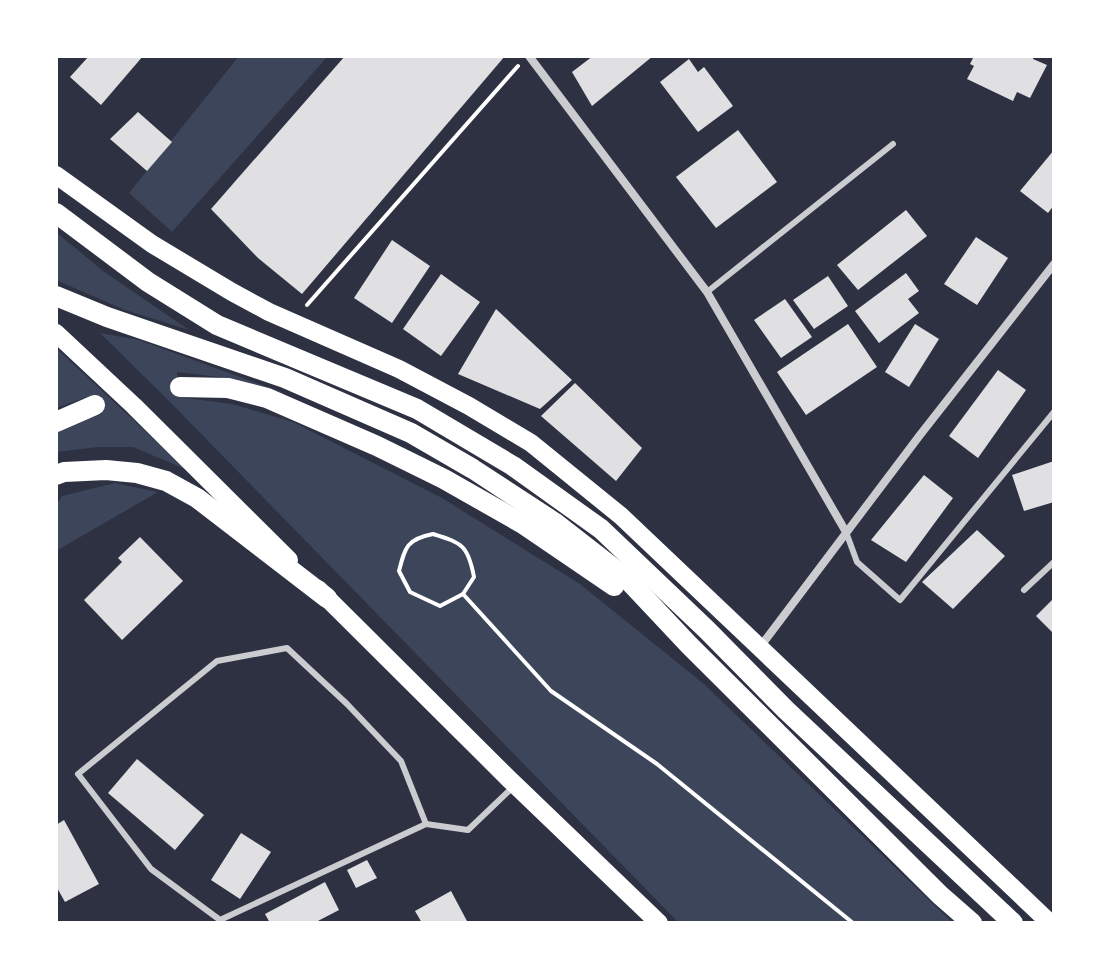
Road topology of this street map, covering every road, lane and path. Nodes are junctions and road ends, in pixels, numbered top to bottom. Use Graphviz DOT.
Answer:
graph roads {
  1 [pos="525,59"];
  2 [pos="893,144"];
  3 [pos="56,175"];
  4 [pos="56,213"];
  5 [pos="1054,264"];
  6 [pos="707,292"];
  7 [pos="56,296"];
  8 [pos="304,309"];
  9 [pos="56,333"];
  10 [pos="180,387"];
  11 [pos="95,405"];
  12 [pos="1054,412"];
  13 [pos="56,422"];
  14 [pos="56,475"];
  15 [pos="846,532"];
  16 [pos="1054,562"];
  17 [pos="1024,590"];
  18 [pos="463,594"];
  19 [pos="327,598"];
  20 [pos="689,645"];
  21 [pos="760,647"];
  22 [pos="515,785"];
  23 [pos="426,824"];
  24 [pos="659,923"];
  25 [pos="853,923"];
  26 [pos="972,923"];
  27 [pos="1013,923"];
  28 [pos="1050,923"];
  1 -- 6 [label="street"];
  1 -- 8 [label="path"];
  2 -- 6 [label="lane"];
  3 -- 21 [label="main road"];
  4 -- 27 [label="highway"];
  5 -- 15 [label="street"];
  6 -- 15 [label="street"];
  7 -- 20 [label="highway"];
  9 -- 19 [label="main road"];
  10 -- 20 [label="highway"];
  11 -- 13 [label="highway"];
  12 -- 15 [label="lane"];
  14 -- 19 [label="highway"];
  15 -- 21 [label="street"];
  16 -- 17 [label="lane"];
  18 -- 18 [label="path"];
  18 -- 25 [label="path"];
  19 -- 22 [label="main road"];
  20 -- 26 [label="highway"];
  21 -- 28 [label="main road"];
  22 -- 23 [label="lane"];
  22 -- 24 [label="main road"];
  23 -- 23 [label="lane"];
}
